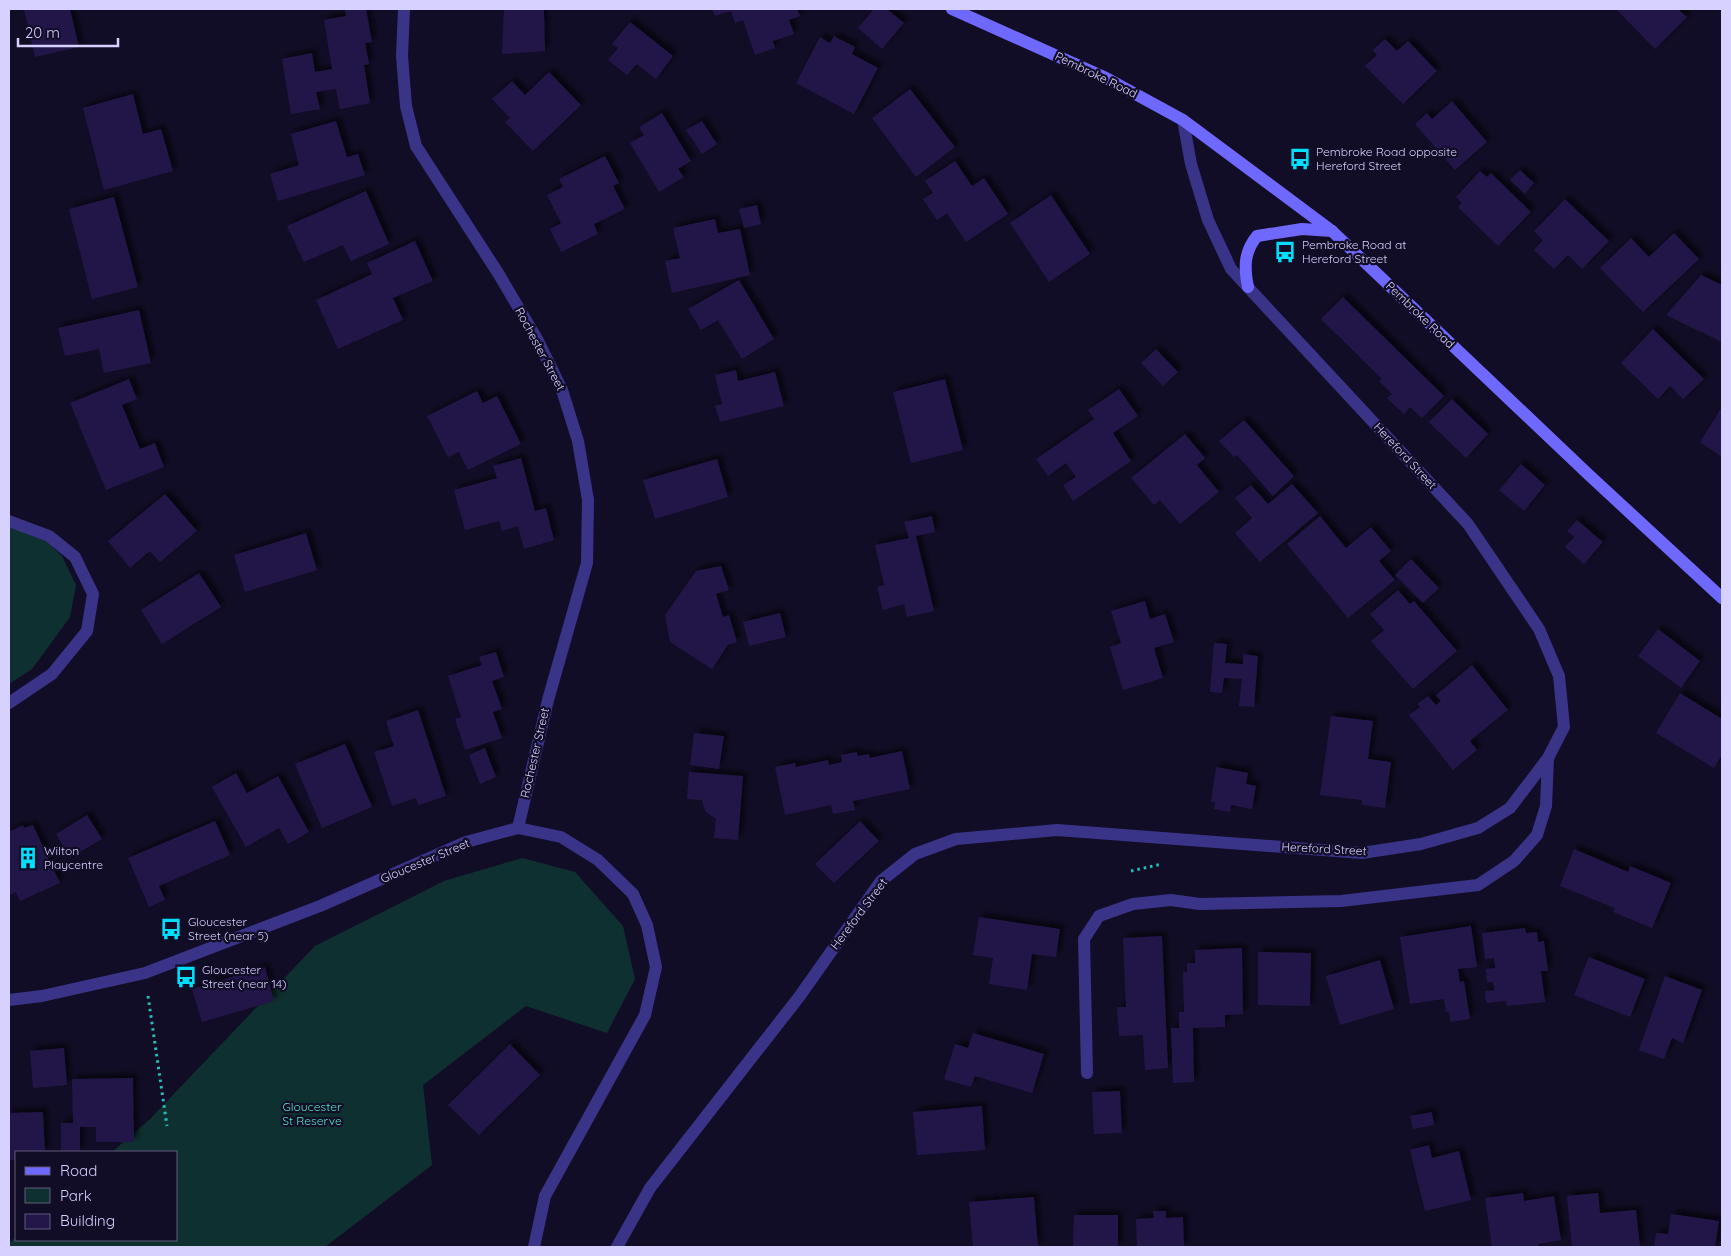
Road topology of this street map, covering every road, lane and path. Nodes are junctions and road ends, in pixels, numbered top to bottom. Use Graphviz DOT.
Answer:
graph roads {
  1 [pos="404,9"];
  2 [pos="952,9"];
  3 [pos="1183,120"];
  4 [pos="1332,231"];
  5 [pos="1248,287"];
  6 [pos="9,521"];
  7 [pos="1722,598"];
  8 [pos="9,703"];
  9 [pos="1548,758"];
  10 [pos="518,828"];
  11 [pos="145,973"];
  12 [pos="9,1000"];
  13 [pos="1088,1073"];
  14 [pos="167,1126"];
  15 [pos="534,1247"];
  16 [pos="617,1247"];
  1 -- 10 [label="street, Rochester Street"];
  2 -- 3 [label="street, Pembroke Road"];
  3 -- 4 [label="street, Pembroke Road"];
  3 -- 5 [label="street, Hereford Street"];
  4 -- 5 [label="street"];
  4 -- 7 [label="street, Pembroke Road"];
  5 -- 9 [label="street, Hereford Street"];
  6 -- 8 [label="street"];
  9 -- 13 [label="street"];
  9 -- 16 [label="street, Hereford Street"];
  10 -- 11 [label="street, Gloucester Street"];
  10 -- 15 [label="street, Gloucester Street"];
  11 -- 12 [label="street, Gloucester Street"];
  11 -- 14 [label="path"];
}
